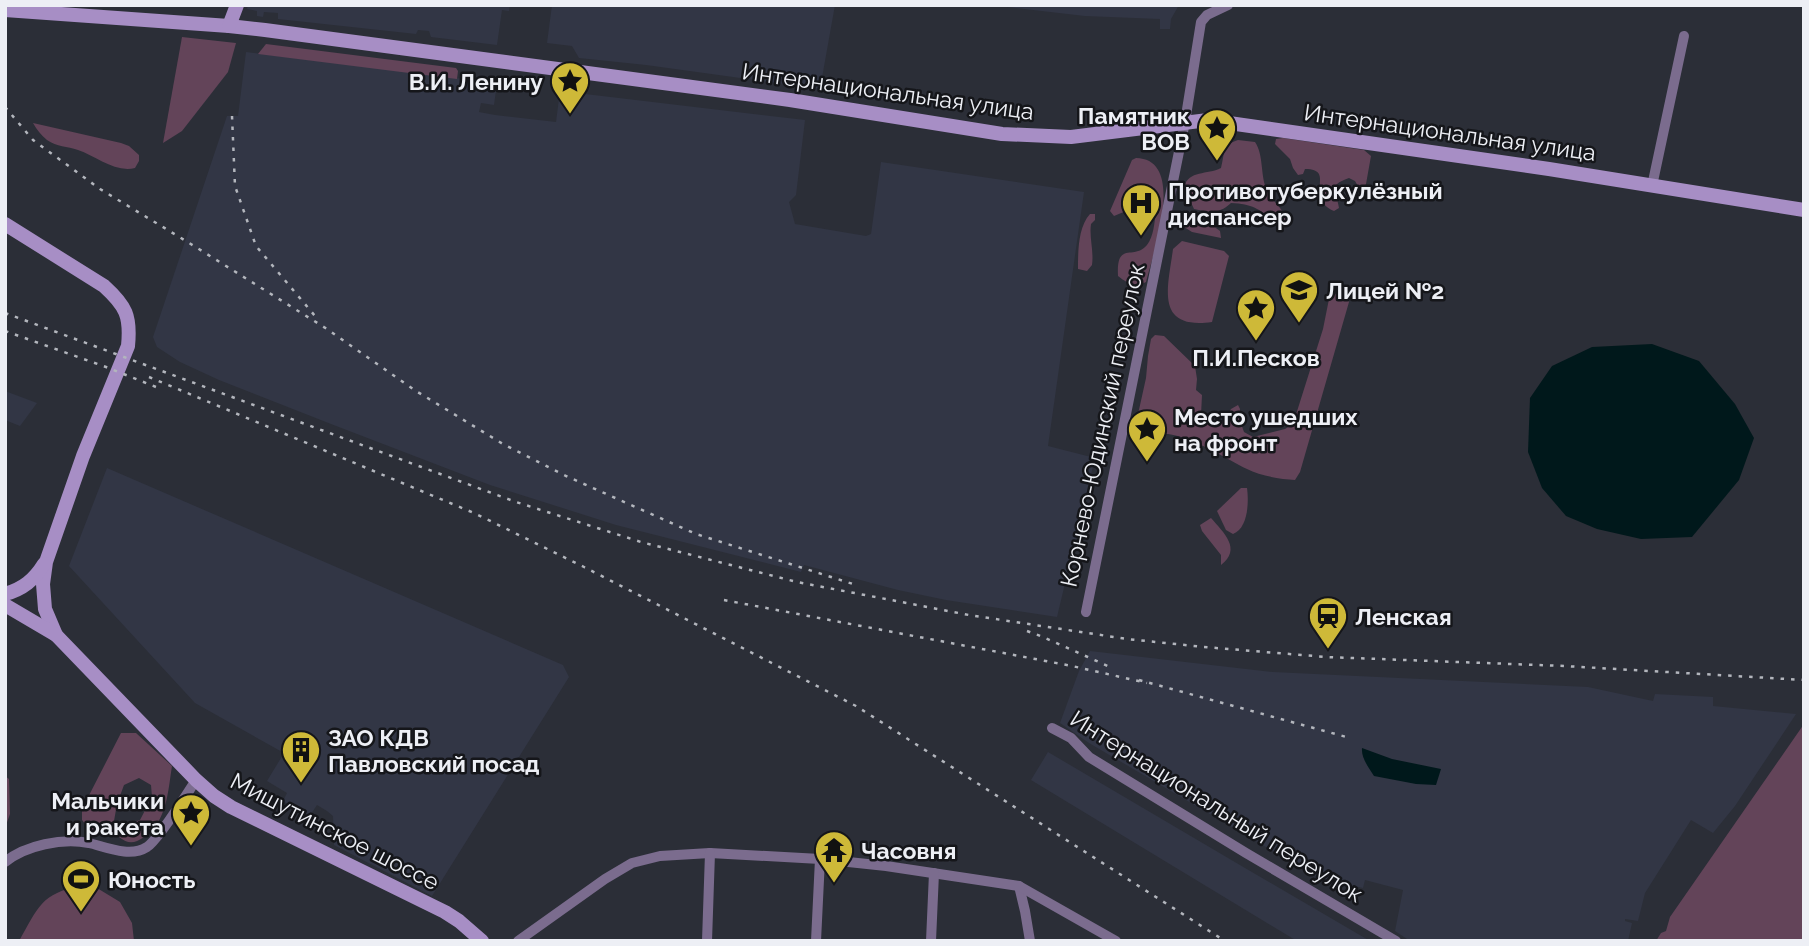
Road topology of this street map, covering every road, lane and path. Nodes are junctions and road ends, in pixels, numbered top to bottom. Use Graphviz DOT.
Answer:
graph roads {
  1 [pos="237,5"];
  2 [pos="1228,5"];
  3 [pos="5,10"];
  4 [pos="229,26"];
  5 [pos="1684,36"];
  6 [pos="1185,122"];
  7 [pos="1652,186"];
  8 [pos="1804,210"];
  9 [pos="5,224"];
  10 [pos="46,562"];
  11 [pos="5,594"];
  12 [pos="5,605"];
  13 [pos="1086,612"];
  14 [pos="56,635"];
  15 [pos="1052,728"];
  16 [pos="196,780"];
  17 [pos="710,853"];
  18 [pos="820,859"];
  19 [pos="5,862"];
  20 [pos="934,873"];
  21 [pos="1019,886"];
  22 [pos="482,941"];
  23 [pos="518,941"];
  24 [pos="708,941"];
  25 [pos="816,941"];
  26 [pos="931,941"];
  27 [pos="1030,941"];
  28 [pos="1116,941"];
  29 [pos="1396,941"];
  1 -- 4 [label="street"];
  2 -- 6 [label="street, Корнево-Юдинский переулок"];
  3 -- 4 [label="street, Интернациональная улица"];
  4 -- 6 [label="street, Интернациональная улица"];
  5 -- 7 [label="street"];
  6 -- 7 [label="street, Интернациональная улица"];
  6 -- 13 [label="street, Корнево-Юдинский переулок"];
  7 -- 8 [label="street, Интернациональная улица"];
  9 -- 10 [label="street"];
  10 -- 11 [label="street"];
  10 -- 14 [label="street"];
  12 -- 14 [label="street"];
  14 -- 16 [label="street, Мишутинское шоссе"];
  15 -- 29 [label="street, Интернациональный переулок"];
  16 -- 19 [label="street"];
  16 -- 22 [label="street, Мишутинское шоссе"];
  17 -- 18 [label="street"];
  17 -- 23 [label="street"];
  17 -- 24 [label="street"];
  18 -- 20 [label="street"];
  18 -- 25 [label="street"];
  20 -- 21 [label="street"];
  20 -- 26 [label="street"];
  21 -- 27 [label="street"];
  21 -- 28 [label="street"];
}
